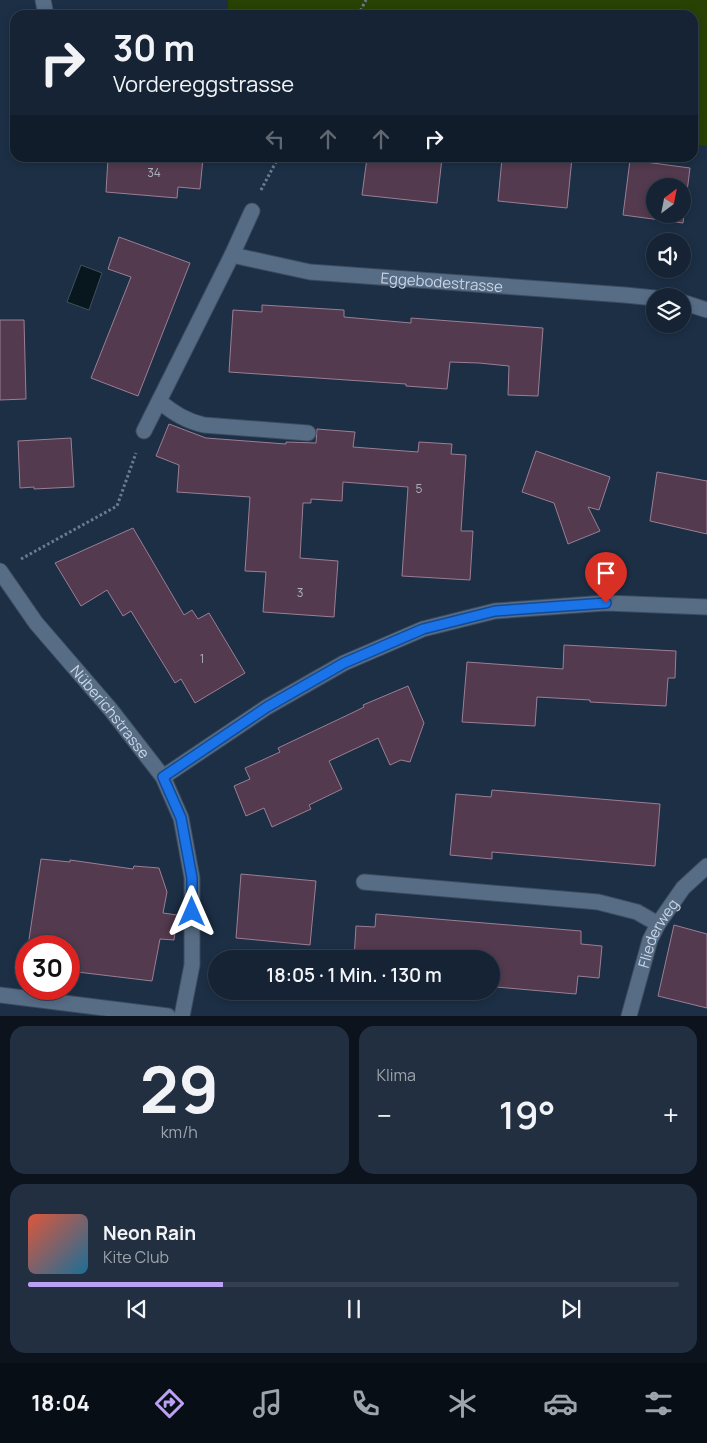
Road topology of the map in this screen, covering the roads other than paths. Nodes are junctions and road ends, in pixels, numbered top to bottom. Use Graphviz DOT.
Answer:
graph roads {
  1 [pos="252,211"];
  2 [pos="232,255"];
  3 [pos="646,297"];
  4 [pos="691,305"];
  5 [pos="707,310"];
  6 [pos="160,402"];
  7 [pos="144,431"];
  8 [pos="308,433"];
  9 [pos="0,571"];
  10 [pos="707,606"];
  11 [pos="163,777"];
  12 [pos="707,866"];
  13 [pos="364,882"];
  14 [pos="658,924"];
  15 [pos="0,995"];
  16 [pos="168,1016"];
  17 [pos="182,1016"];
  18 [pos="629,1016"];
  1 -- 2 [label="street"];
  2 -- 3 [label="street, Eggebodestrasse"];
  2 -- 6 [label="street"];
  4 -- 5 [label="street"];
  6 -- 7 [label="street"];
  6 -- 8 [label="street"];
  9 -- 11 [label="street, Nüberichstrasse"];
  10 -- 11 [label="street"];
  11 -- 17 [label="street, Nüberichstrasse"];
  12 -- 14 [label="street, Fliederweg"];
  13 -- 14 [label="street"];
  14 -- 18 [label="street, Fliederweg"];
  15 -- 16 [label="street"];
}
